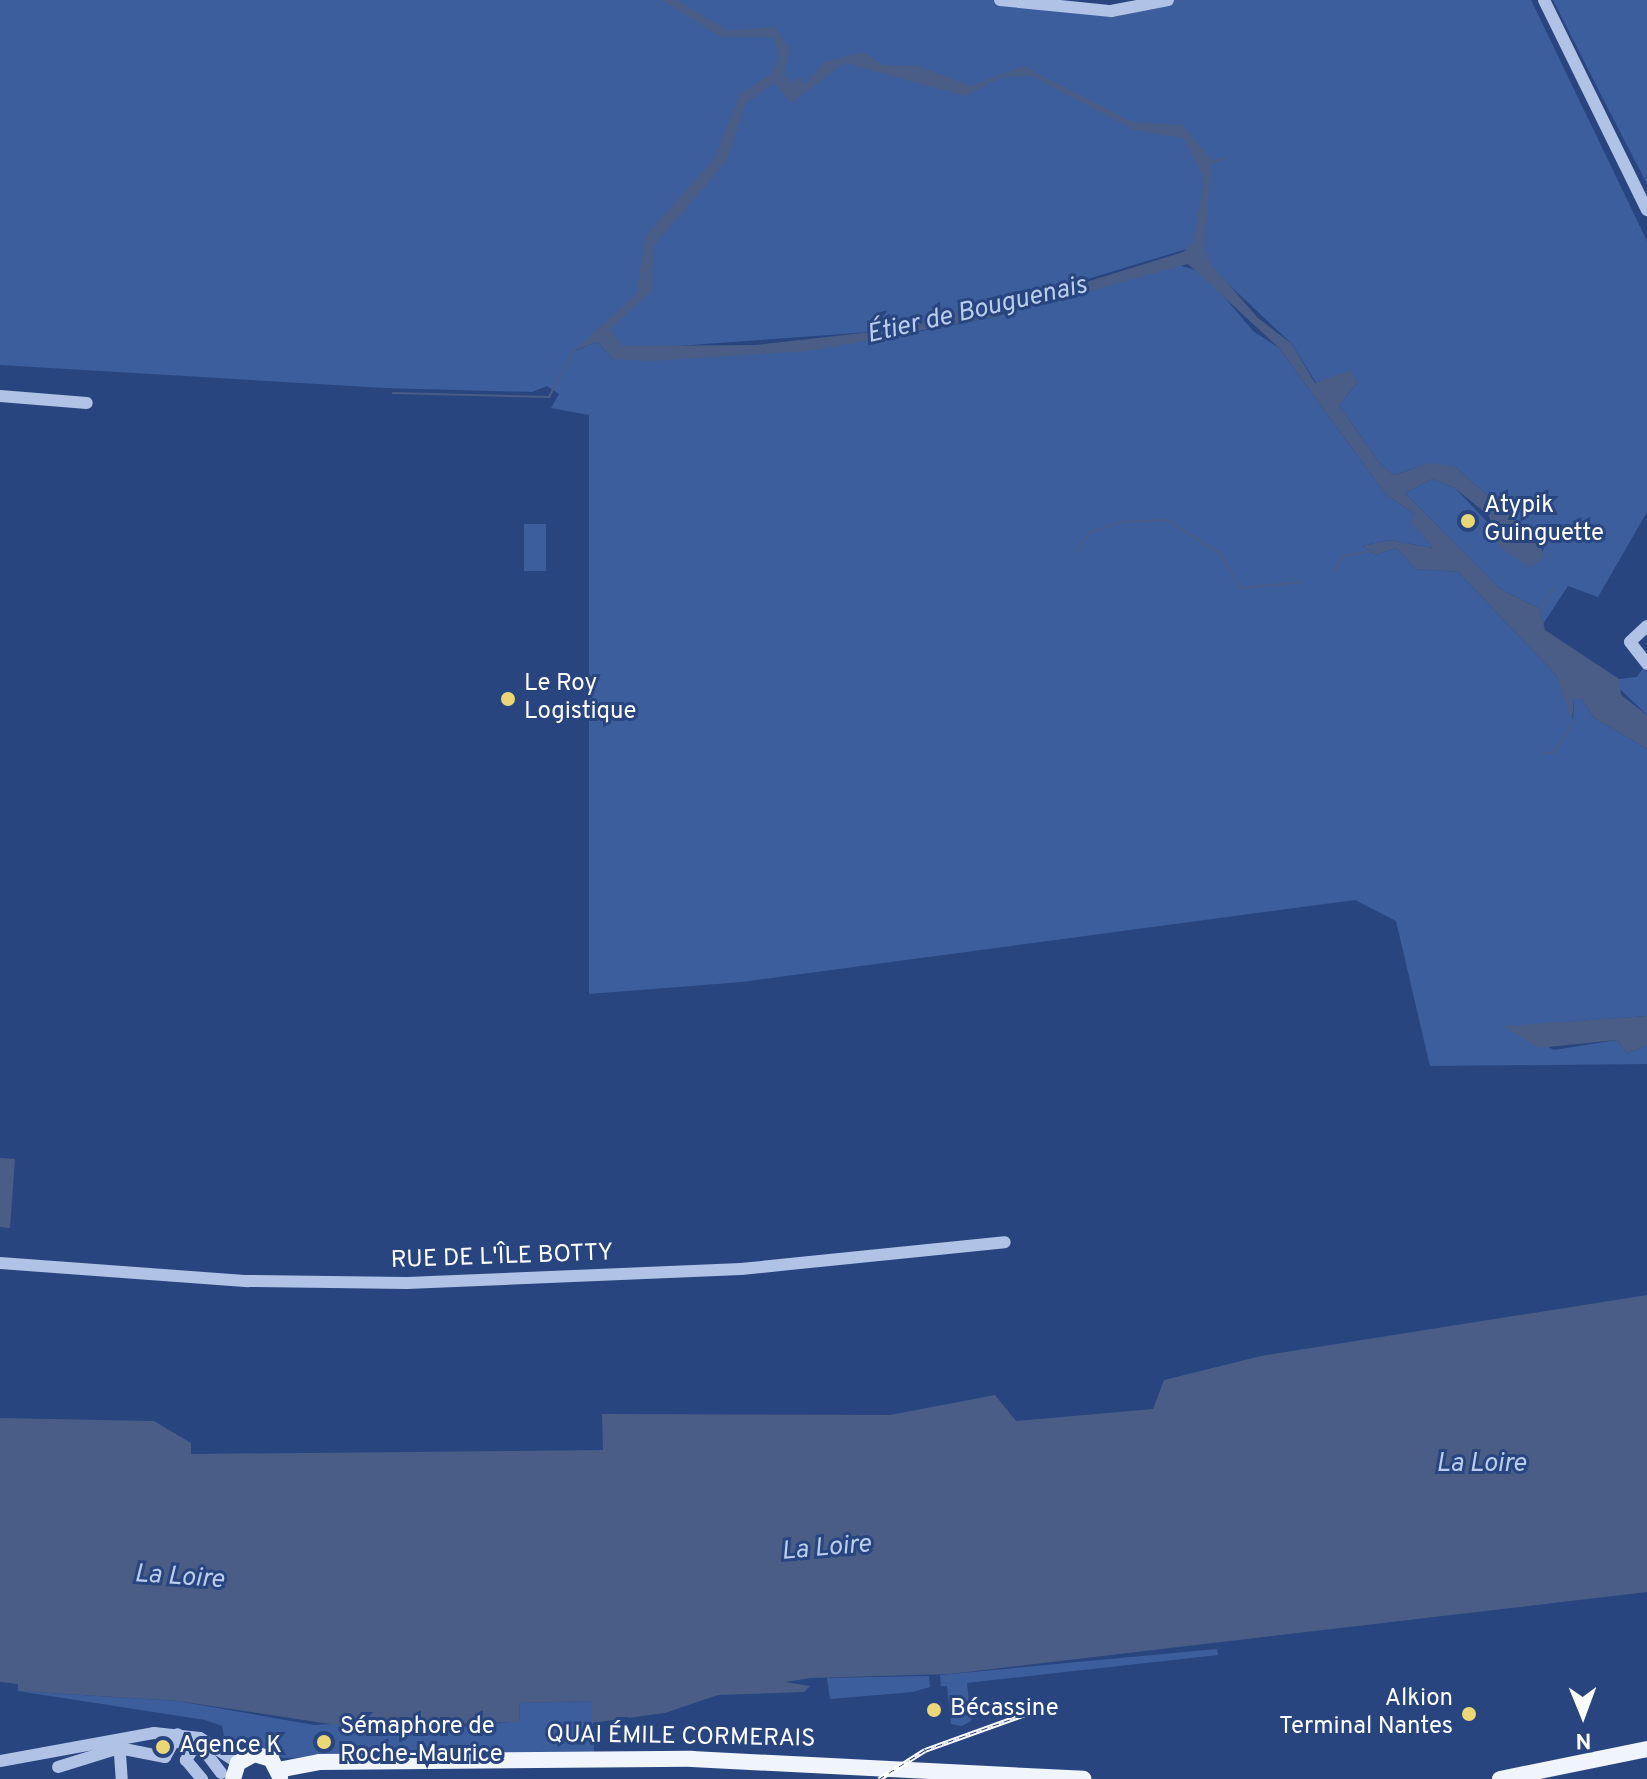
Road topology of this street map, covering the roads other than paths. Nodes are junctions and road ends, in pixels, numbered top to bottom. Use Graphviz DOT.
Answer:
graph roads {
  1 [pos="1000,0"];
  2 [pos="1168,0"];
  3 [pos="1544,0"];
  4 [pos="1647,210"];
  5 [pos="0,396"];
  6 [pos="87,403"];
  7 [pos="1647,626"];
  8 [pos="1647,664"];
  9 [pos="1005,1242"];
  10 [pos="0,1263"];
  11 [pos="177,1738"];
  12 [pos="119,1743"];
  13 [pos="195,1746"];
  14 [pos="1647,1749"];
  15 [pos="0,1761"];
  16 [pos="57,1766"];
  17 [pos="231,1772"];
  18 [pos="279,1775"];
  19 [pos="122,1779"];
  20 [pos="202,1779"];
  21 [pos="1083,1779"];
  22 [pos="1500,1779"];
  1 -- 2 [label="street"];
  3 -- 4 [label="street"];
  5 -- 6 [label="street"];
  7 -- 8 [label="street"];
  9 -- 10 [label="street, RUE DE L'ÎLE BOTTY"];
  11 -- 12 [label="street"];
  11 -- 12 [label="street"];
  11 -- 13 [label="street"];
  11 -- 17 [label="street"];
  12 -- 16 [label="street"];
  12 -- 19 [label="street"];
  13 -- 17 [label="street"];
  13 -- 20 [label="street"];
  14 -- 22 [label="main road"];
  15 -- 16 [label="street"];
  17 -- 18 [label="main road"];
  18 -- 21 [label="main road, QUAI ÉMILE CORMERAIS"];
}
